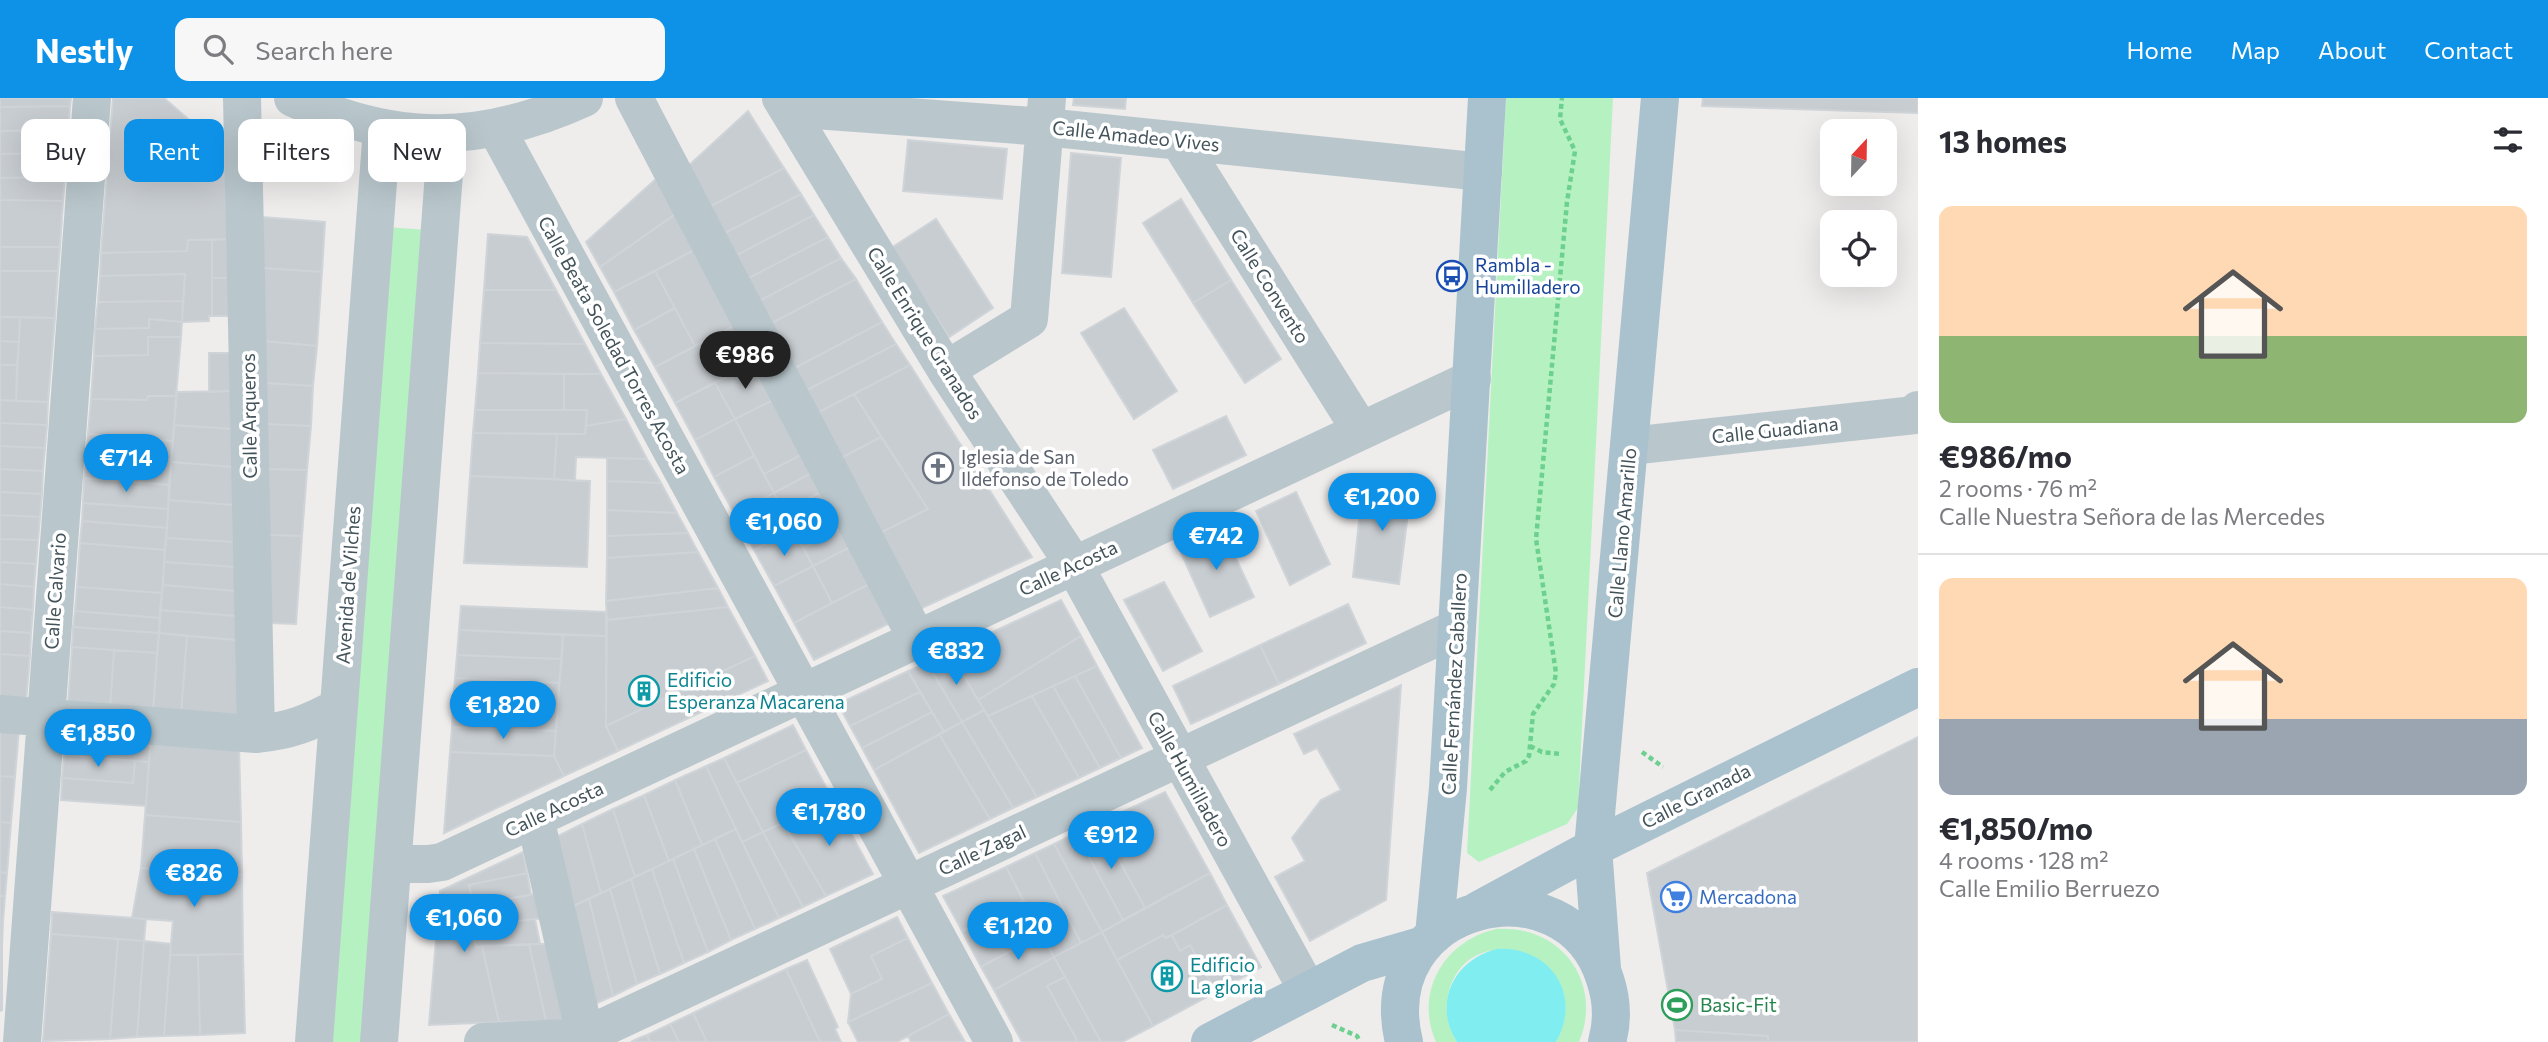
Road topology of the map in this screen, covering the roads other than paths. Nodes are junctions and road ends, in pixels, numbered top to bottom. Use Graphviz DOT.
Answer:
graph roads {
  1 [pos="92,98"];
  2 [pos="242,98"];
  3 [pos="292,98"];
  4 [pos="583,98"];
  5 [pos="634,98"];
  6 [pos="1487,98"];
  7 [pos="1660,98"];
  8 [pos="784,103"];
  9 [pos="1046,113"];
  10 [pos="368,124"];
  11 [pos="496,128"];
  12 [pos="466,131"];
  13 [pos="1179,141"];
  14 [pos="1483,172"];
  15 [pos="378,182"];
  16 [pos="443,182"];
  17 [pos="946,370"];
  18 [pos="1472,379"];
  19 [pos="1918,410"];
  20 [pos="1361,431"];
  21 [pos="1630,446"];
  22 [pos="1074,565"];
  23 [pos="1457,628"];
  24 [pos="917,639"];
  25 [pos="1918,687"];
  26 [pos="804,692"];
  27 [pos="339,707"];
  28 [pos="0,714"];
  29 [pos="46,718"];
  30 [pos="256,734"];
  31 [pos="1178,758"];
  32 [pos="535,818"];
  33 [pos="1593,848"];
  34 [pos="393,864"];
  35 [pos="908,885"];
  36 [pos="1477,911"];
  37 [pos="1429,940"];
  38 [pos="1606,986"];
  39 [pos="1308,991"];
  40 [pos="15,1030"];
  41 [pos="583,1040"];
  42 [pos="314,1042"];
  43 [pos="379,1042"];
  44 [pos="483,1042"];
  45 [pos="994,1042"];
  46 [pos="1210,1042"];
  47 [pos="1404,1042"];
  48 [pos="1607,1042"];
  49 [pos="1617,1042"];
  1 -- 29 [label="street, Calle Calvario"];
  2 -- 30 [label="street, Calle Arqueros"];
  3 -- 10 [label="street"];
  4 -- 11 [label="street"];
  5 -- 24 [label="street"];
  6 -- 14 [label="main road, Calle Fernández Caballero"];
  7 -- 21 [label="main road, Calle Llano Amarillo"];
  8 -- 9 [label="street, Calle Amadeo Vives"];
  8 -- 17 [label="street, Calle Enrique Granados"];
  9 -- 13 [label="street, Calle Amadeo Vives"];
  9 -- 17 [label="street"];
  11 -- 12 [label="street"];
  11 -- 26 [label="street, Calle Beata Soledad Torres Acosta"];
  13 -- 14 [label="street, Calle Amadeo Vives"];
  13 -- 20 [label="street, Calle Convento"];
  14 -- 18 [label="main road, Calle Fernández Caballero"];
  15 -- 27 [label="street, Avenida de Vilches"];
  16 -- 34 [label="street"];
  17 -- 22 [label="street, Calle Enrique Granados"];
  18 -- 20 [label="street, Calle Acosta"];
  18 -- 23 [label="main road, Calle Fernández Caballero"];
  19 -- 21 [label="street, Calle Guadiana"];
  20 -- 22 [label="street, Calle Acosta"];
  21 -- 33 [label="main road, Calle Llano Amarillo"];
  22 -- 24 [label="street, Calle Acosta"];
  22 -- 31 [label="street, Calle Humilladero"];
  23 -- 31 [label="street, Calle Zagal"];
  23 -- 37 [label="main road, Calle Fernández Caballero"];
  24 -- 26 [label="street, Calle Acosta"];
  25 -- 33 [label="main road, Calle Granada"];
  26 -- 32 [label="street, Calle Acosta"];
  26 -- 35 [label="street, Calle Beata Soledad Torres Acosta"];
  27 -- 30 [label="street"];
  27 -- 42 [label="street, Avenida de Vilches"];
  28 -- 29 [label="street"];
  29 -- 30 [label="street"];
  29 -- 40 [label="street, Calle Calvario"];
  31 -- 35 [label="street, Calle Zagal"];
  31 -- 39 [label="street, Calle Humilladero"];
  32 -- 34 [label="street, Calle Acosta"];
  32 -- 41 [label="street"];
  33 -- 36 [label="main road, Calle Granada"];
  33 -- 38 [label="main road, Calle Llano Amarillo"];
  34 -- 43 [label="street"];
  35 -- 41 [label="street, Calle Zagal"];
  35 -- 45 [label="street, Calle Beata Soledad Torres Acosta"];
  36 -- 37 [label="main road, Calle Granada"];
  36 -- 38 [label="main road"];
  37 -- 39 [label="main road"];
  37 -- 47 [label="main road"];
  38 -- 48 [label="main road"];
  38 -- 49 [label="main road"];
  39 -- 46 [label="main road"];
  41 -- 44 [label="street"];
}
